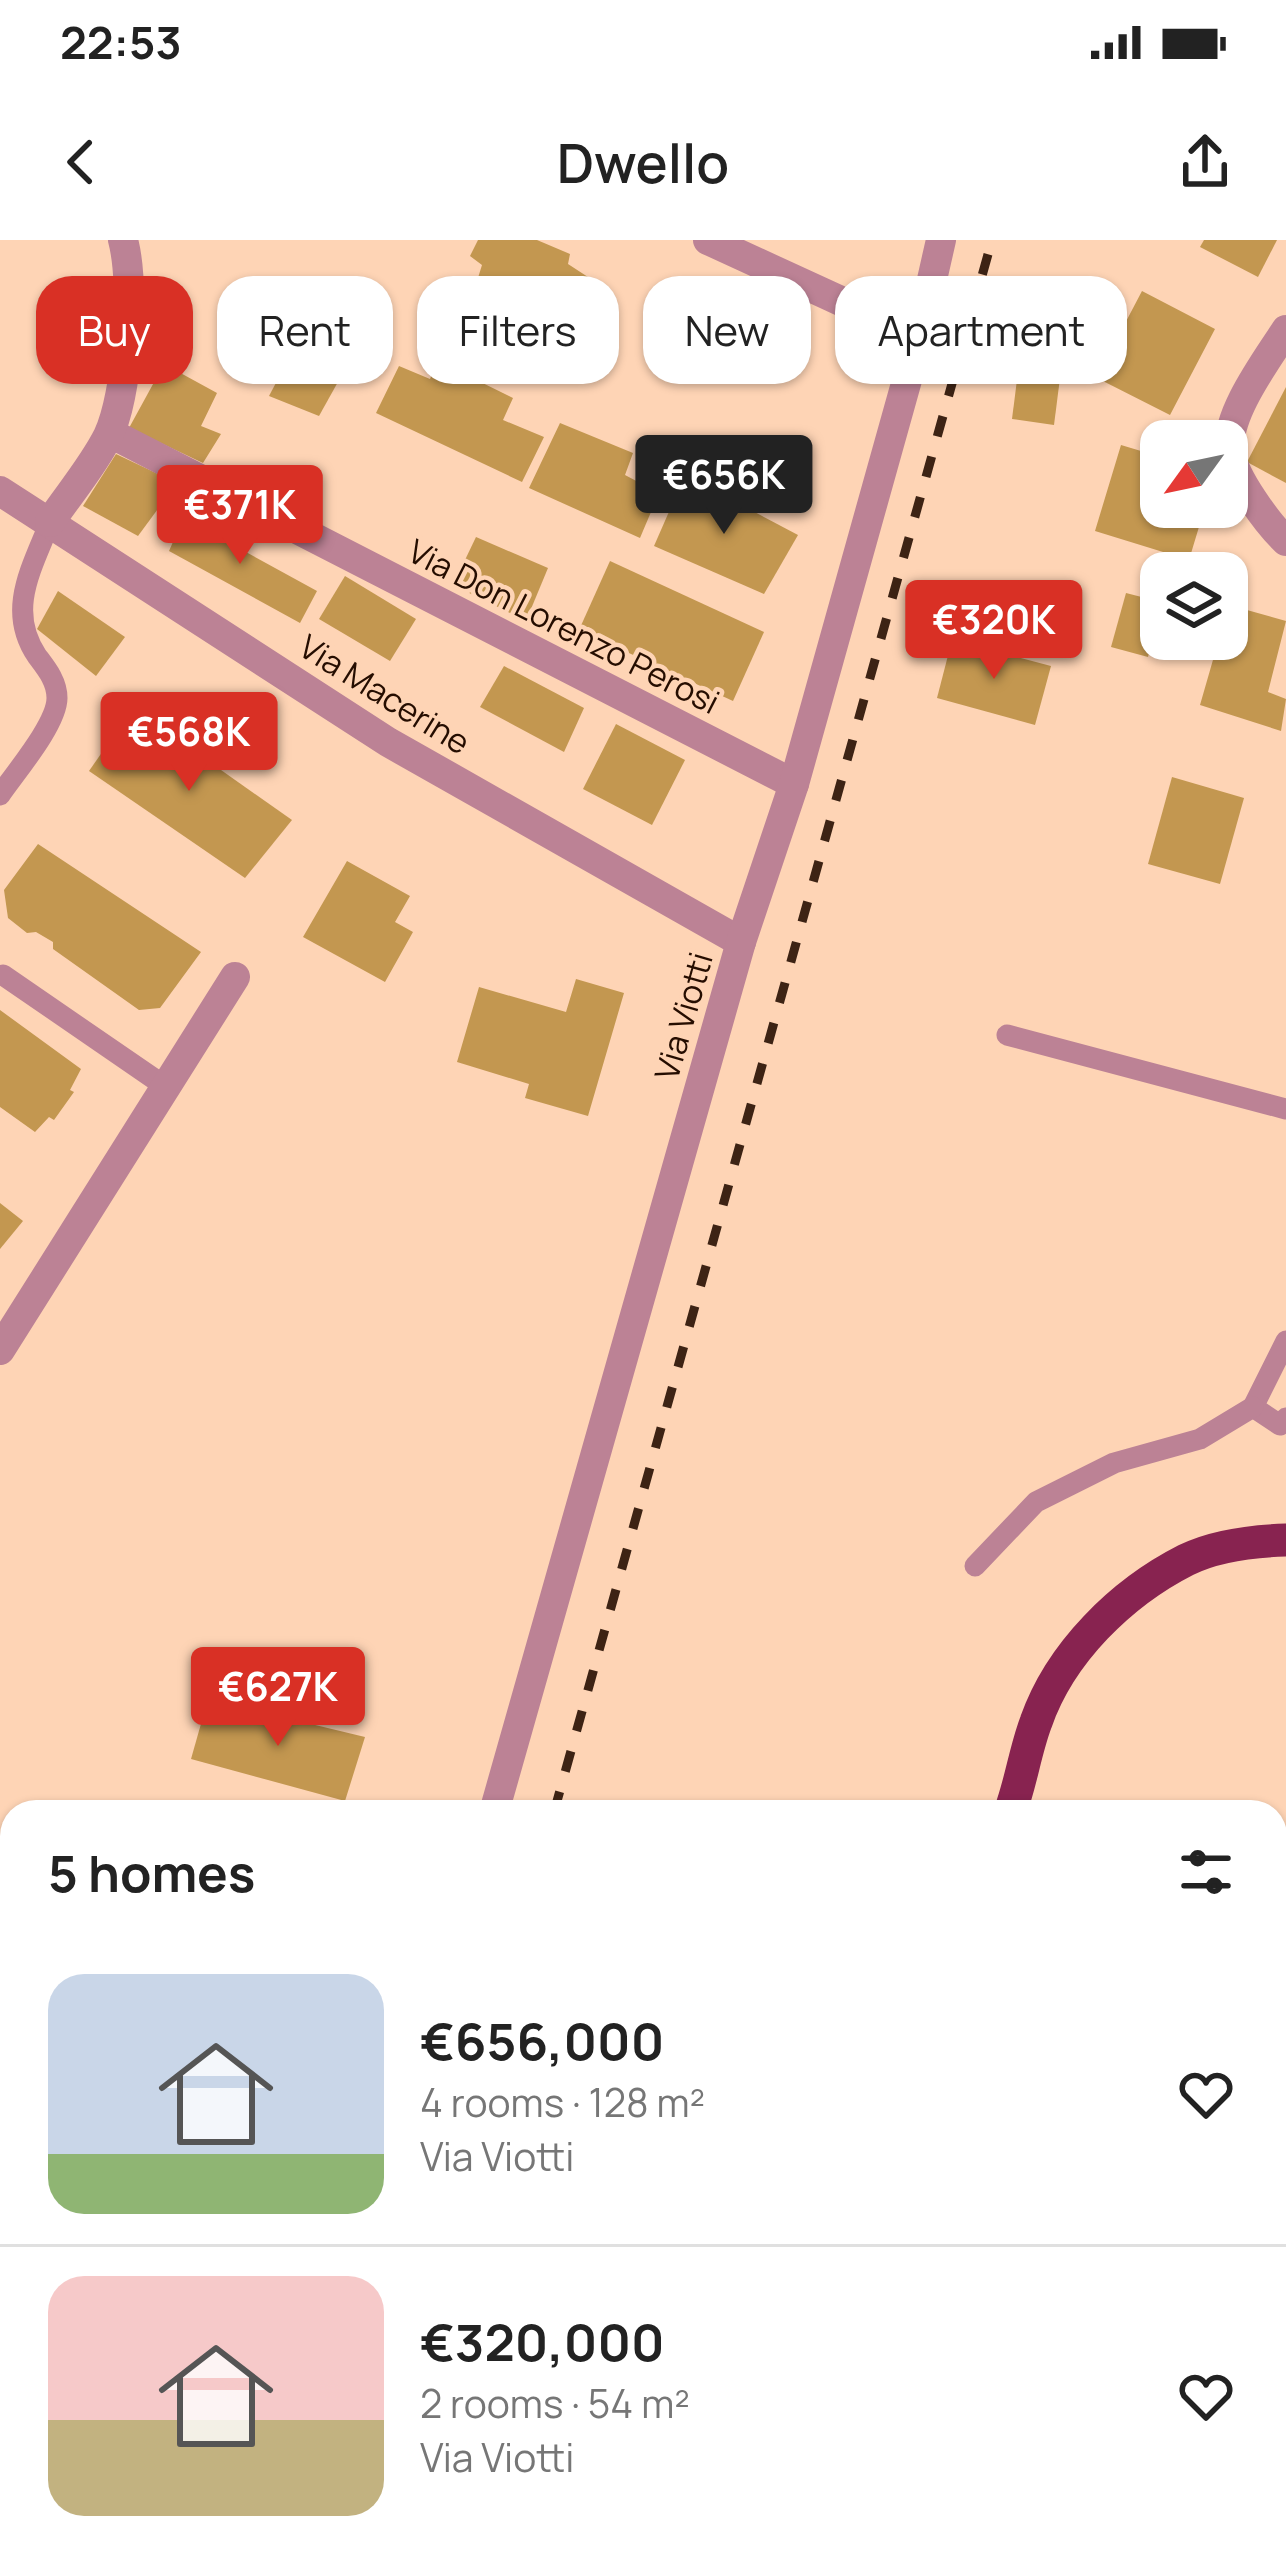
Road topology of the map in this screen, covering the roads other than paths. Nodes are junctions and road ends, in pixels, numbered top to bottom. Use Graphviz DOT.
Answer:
graph roads {
  1 [pos="123,240"];
  2 [pos="708,240"];
  3 [pos="941,240"];
  4 [pos="933,276"];
  5 [pos="835,298"];
  6 [pos="1286,330"];
  7 [pos="906,384"];
  8 [pos="110,434"];
  9 [pos="0,491"];
  10 [pos="50,522"];
  11 [pos="1286,541"];
  12 [pos="794,784"];
  13 [pos="0,795"];
  14 [pos="741,942"];
  15 [pos="3,975"];
  16 [pos="235,977"];
  17 [pos="1007,1035"];
  18 [pos="166,1087"];
  19 [pos="1286,1109"];
  20 [pos="1286,1341"];
  21 [pos="0,1350"];
  22 [pos="1252,1407"];
  23 [pos="1286,1418"];
  24 [pos="1286,1540"];
  25 [pos="975,1566"];
  26 [pos="497,1800"];
  27 [pos="1015,1800"];
  1 -- 8 [label="street"];
  2 -- 5 [label="street"];
  3 -- 4 [label="street, Via Viotti"];
  6 -- 11 [label="street"];
  7 -- 12 [label="street, Via Viotti"];
  8 -- 10 [label="street"];
  8 -- 12 [label="street, Via Don Lorenzo Perosi"];
  9 -- 10 [label="street, Via Macerine"];
  10 -- 13 [label="lane"];
  10 -- 14 [label="street, Via Macerine"];
  12 -- 14 [label="street, Via Viotti"];
  14 -- 26 [label="street, Via Viotti"];
  15 -- 18 [label="lane"];
  16 -- 18 [label="street"];
  17 -- 19 [label="lane"];
  18 -- 21 [label="street"];
  20 -- 22 [label="lane"];
  22 -- 23 [label="lane"];
  22 -- 25 [label="lane"];
  24 -- 27 [label="highway"];
}
